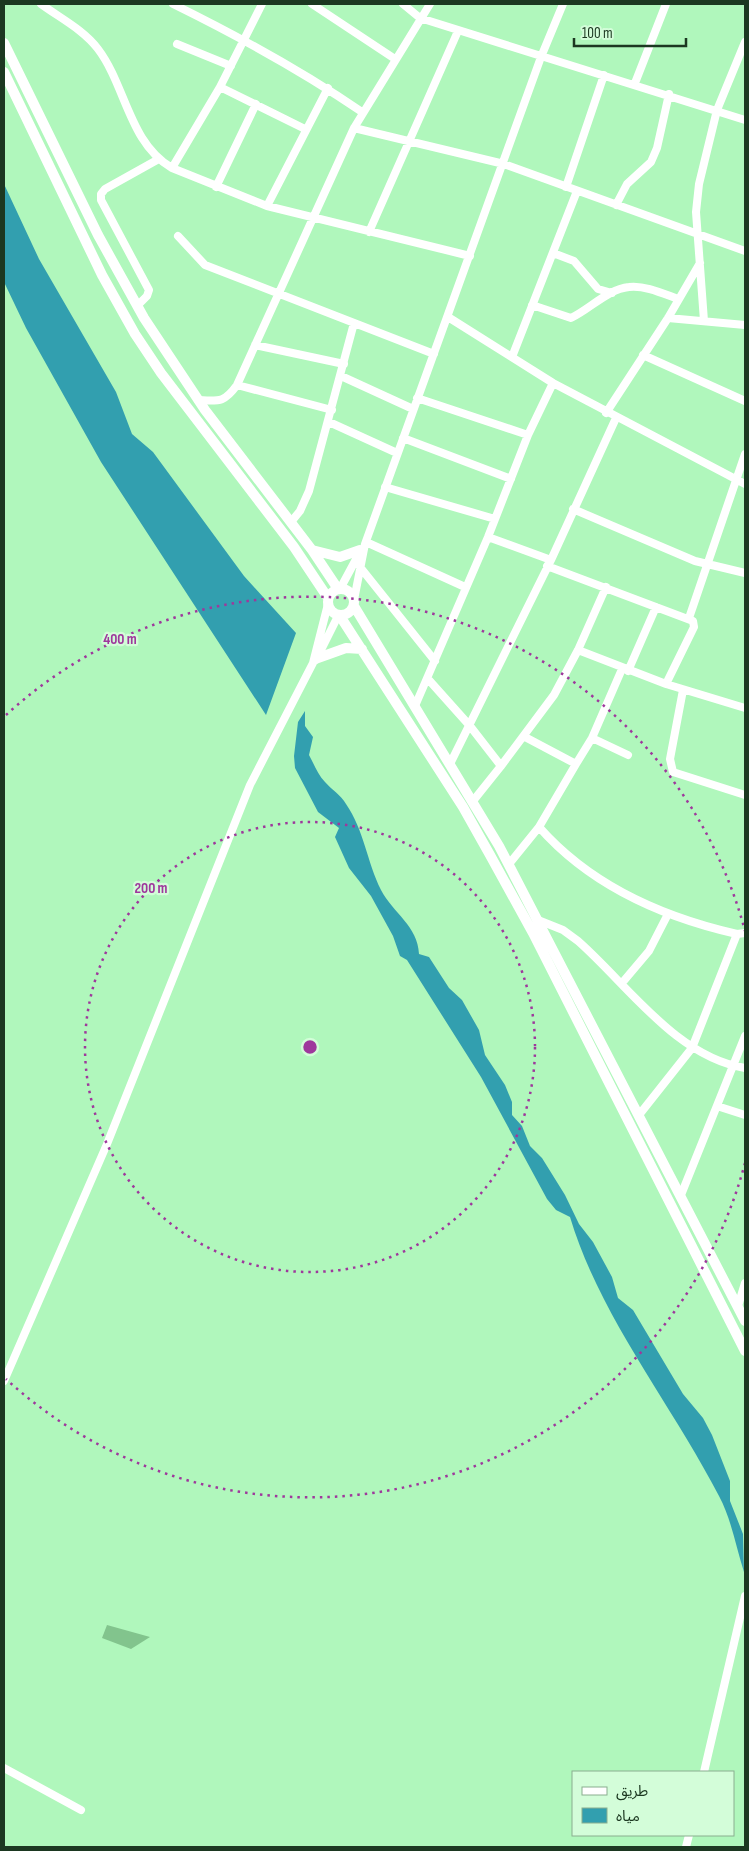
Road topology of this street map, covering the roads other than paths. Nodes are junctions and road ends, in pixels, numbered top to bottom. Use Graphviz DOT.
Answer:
graph roads {
  1 [pos="41,4"];
  2 [pos="173,4"];
  3 [pos="262,4"];
  4 [pos="312,4"];
  5 [pos="404,4"];
  6 [pos="430,4"];
  7 [pos="562,4"];
  8 [pos="666,4"];
  9 [pos="420,18"];
  10 [pos="458,30"];
  11 [pos="245,40"];
  12 [pos="745,42"];
  13 [pos="4,43"];
  14 [pos="177,44"];
  15 [pos="541,57"];
  16 [pos="395,59"];
  17 [pos="231,66"];
  18 [pos="4,72"];
  19 [pos="604,75"];
  20 [pos="635,84"];
  21 [pos="220,87"];
  22 [pos="328,88"];
  23 [pos="669,94"];
  24 [pos="256,104"];
  25 [pos="717,110"];
  26 [pos="362,112"];
  27 [pos="745,120"];
  28 [pos="354,128"];
  29 [pos="305,129"];
  30 [pos="409,143"];
  31 [pos="157,160"];
  32 [pos="504,164"];
  33 [pos="172,168"];
  34 [pos="216,187"];
  35 [pos="566,187"];
  36 [pos="577,190"];
  37 [pos="616,205"];
  38 [pos="267,206"];
  39 [pos="312,218"];
  40 [pos="369,232"];
  41 [pos="697,234"];
  42 [pos="178,236"];
  43 [pos="745,251"];
  44 [pos="552,253"];
  45 [pos="470,256"];
  46 [pos="700,262"];
  47 [pos="278,292"];
  48 [pos="612,293"];
  49 [pos="678,299"];
  50 [pos="532,305"];
  51 [pos="137,306"];
  52 [pos="448,317"];
  53 [pos="668,318"];
  54 [pos="704,321"];
  55 [pos="354,323"];
  56 [pos="745,325"];
  57 [pos="255,345"];
  58 [pos="434,354"];
  59 [pos="643,355"];
  60 [pos="512,357"];
  61 [pos="344,364"];
  62 [pos="341,376"];
  63 [pos="553,383"];
  64 [pos="237,385"];
  65 [pos="418,398"];
  66 [pos="198,400"];
  67 [pos="745,401"];
  68 [pos="413,409"];
  69 [pos="332,410"];
  70 [pos="606,413"];
  71 [pos="616,418"];
  72 [pos="329,422"];
  73 [pos="528,435"];
  74 [pos="403,438"];
  75 [pos="397,453"];
  76 [pos="745,454"];
  77 [pos="511,479"];
  78 [pos="735,480"];
  79 [pos="745,484"];
  80 [pos="385,487"];
  81 [pos="573,509"];
  82 [pos="494,520"];
  83 [pos="291,522"];
  84 [pos="488,537"];
  85 [pos="364,545"];
  86 [pos="312,550"];
  87 [pos="549,563"];
  88 [pos="706,563"];
  89 [pos="360,567"];
  90 [pos="745,573"];
  91 [pos="606,587"];
  92 [pos="465,588"];
  93 [pos="339,589"];
  94 [pos="328,601"];
  95 [pos="354,603"];
  96 [pos="656,607"];
  97 [pos="339,616"];
  98 [pos="689,618"];
  99 [pos="362,649"];
  100 [pos="578,650"];
  101 [pos="315,660"];
  102 [pos="435,662"];
  103 [pos="625,670"];
  104 [pos="428,679"];
  105 [pos="666,684"];
  106 [pos="683,690"];
  107 [pos="414,706"];
  108 [pos="745,708"];
  109 [pos="470,726"];
  110 [pos="524,737"];
  111 [pos="592,738"];
  112 [pos="628,755"];
  113 [pos="450,764"];
  114 [pos="576,764"];
  115 [pos="500,766"];
  116 [pos="745,795"];
  117 [pos="473,801"];
  118 [pos="539,827"];
  119 [pos="509,864"];
  120 [pos="668,914"];
  121 [pos="538,920"];
  122 [pos="745,933"];
  123 [pos="737,934"];
  124 [pos="622,983"];
  125 [pos="745,1036"];
  126 [pos="692,1048"];
  127 [pos="734,1066"];
  128 [pos="745,1068"];
  129 [pos="717,1106"];
  130 [pos="745,1114"];
  131 [pos="639,1115"];
  132 [pos="681,1195"];
  133 [pos="745,1283"];
  134 [pos="738,1306"];
  135 [pos="745,1321"];
  136 [pos="745,1352"];
  137 [pos="4,1381"];
  138 [pos="745,1596"];
  139 [pos="4,1768"];
  140 [pos="704,1771"];
  141 [pos="81,1810"];
  1 -- 31 [label="street"];
  2 -- 11 [label="street"];
  3 -- 11 [label="street"];
  4 -- 16 [label="street"];
  5 -- 9 [label="street"];
  6 -- 9 [label="street"];
  7 -- 15 [label="street"];
  8 -- 20 [label="street"];
  9 -- 10 [label="street"];
  9 -- 16 [label="street"];
  10 -- 15 [label="street"];
  10 -- 30 [label="street"];
  11 -- 17 [label="street"];
  11 -- 22 [label="street"];
  12 -- 25 [label="street"];
  13 -- 51 [label="main road"];
  14 -- 17 [label="street"];
  15 -- 19 [label="street"];
  15 -- 32 [label="street"];
  16 -- 26 [label="street"];
  17 -- 21 [label="street"];
  18 -- 94 [label="main road"];
  19 -- 20 [label="street"];
  19 -- 35 [label="street"];
  20 -- 23 [label="street"];
  21 -- 24 [label="street"];
  21 -- 33 [label="street"];
  22 -- 26 [label="street"];
  22 -- 29 [label="street"];
  23 -- 25 [label="street"];
  23 -- 37 [label="street"];
  24 -- 29 [label="street"];
  24 -- 34 [label="street"];
  25 -- 27 [label="street"];
  25 -- 41 [label="street"];
  26 -- 28 [label="street"];
  28 -- 30 [label="street"];
  28 -- 39 [label="street"];
  29 -- 38 [label="street"];
  30 -- 32 [label="street"];
  30 -- 40 [label="street"];
  31 -- 33 [label="street"];
  31 -- 51 [label="street"];
  32 -- 35 [label="street"];
  32 -- 45 [label="street"];
  33 -- 34 [label="street"];
  34 -- 38 [label="street"];
  35 -- 36 [label="street"];
  36 -- 37 [label="street"];
  36 -- 44 [label="street"];
  37 -- 41 [label="street"];
  38 -- 39 [label="street"];
  39 -- 40 [label="street"];
  39 -- 47 [label="street"];
  40 -- 45 [label="street"];
  41 -- 43 [label="street"];
  41 -- 46 [label="street"];
  42 -- 47 [label="street"];
  44 -- 48 [label="street"];
  44 -- 50 [label="street"];
  45 -- 52 [label="street"];
  46 -- 49 [label="street"];
  46 -- 54 [label="street"];
  47 -- 55 [label="street"];
  47 -- 57 [label="street"];
  48 -- 49 [label="street"];
  48 -- 50 [label="street"];
  49 -- 53 [label="street"];
  50 -- 60 [label="street"];
  51 -- 66 [label="main road"];
  52 -- 58 [label="street"];
  52 -- 60 [label="street"];
  53 -- 54 [label="street"];
  53 -- 59 [label="street"];
  54 -- 56 [label="street"];
  55 -- 58 [label="street"];
  55 -- 61 [label="street"];
  57 -- 61 [label="street"];
  57 -- 64 [label="street"];
  58 -- 65 [label="street"];
  59 -- 67 [label="street"];
  59 -- 70 [label="street"];
  60 -- 63 [label="street"];
  61 -- 62 [label="street"];
  62 -- 68 [label="street"];
  62 -- 69 [label="street"];
  63 -- 70 [label="street"];
  63 -- 73 [label="street"];
  64 -- 66 [label="street"];
  64 -- 69 [label="street"];
  65 -- 68 [label="street"];
  65 -- 73 [label="street"];
  66 -- 83 [label="main road"];
  68 -- 74 [label="street"];
  69 -- 72 [label="street"];
  70 -- 71 [label="street"];
  71 -- 78 [label="street"];
  71 -- 81 [label="street"];
  72 -- 75 [label="street"];
  72 -- 83 [label="street"];
  73 -- 77 [label="street"];
  74 -- 75 [label="street"];
  74 -- 77 [label="street"];
  75 -- 80 [label="street"];
  76 -- 78 [label="street"];
  77 -- 82 [label="street"];
  78 -- 79 [label="street"];
  78 -- 88 [label="street"];
  80 -- 82 [label="street"];
  80 -- 85 [label="street"];
  81 -- 87 [label="street"];
  81 -- 88 [label="street"];
  82 -- 84 [label="street"];
  83 -- 86 [label="main road"];
  84 -- 87 [label="street"];
  84 -- 92 [label="street"];
  85 -- 86 [label="main road"];
  85 -- 89 [label="street"];
  85 -- 92 [label="street"];
  85 -- 93 [label="street"];
  86 -- 93 [label="main road"];
  87 -- 91 [label="street"];
  87 -- 109 [label="street"];
  88 -- 90 [label="street"];
  88 -- 98 [label="street"];
  89 -- 95 [label="street"];
  89 -- 102 [label="street"];
  91 -- 96 [label="street"];
  91 -- 100 [label="street"];
  92 -- 102 [label="street"];
  93 -- 94 [label="main road"];
  93 -- 95 [label="main road"];
  94 -- 97 [label="main road"];
  94 -- 101 [label="street"];
  95 -- 97 [label="main road"];
  95 -- 107 [label="main road"];
  96 -- 98 [label="street"];
  96 -- 103 [label="street"];
  97 -- 99 [label="main road"];
  97 -- 101 [label="street"];
  98 -- 105 [label="street"];
  99 -- 101 [label="main road"];
  99 -- 136 [label="main road"];
  100 -- 103 [label="street"];
  100 -- 110 [label="street"];
  101 -- 137 [label="street"];
  102 -- 104 [label="street"];
  103 -- 105 [label="street"];
  103 -- 111 [label="street"];
  104 -- 107 [label="street"];
  104 -- 109 [label="street"];
  105 -- 106 [label="street"];
  106 -- 108 [label="street"];
  106 -- 116 [label="street"];
  107 -- 113 [label="main road"];
  109 -- 113 [label="street"];
  109 -- 115 [label="street"];
  110 -- 114 [label="street"];
  110 -- 115 [label="street"];
  111 -- 112 [label="street"];
  111 -- 114 [label="street"];
  113 -- 117 [label="main road"];
  114 -- 118 [label="street"];
  115 -- 117 [label="street"];
  117 -- 119 [label="main road"];
  118 -- 119 [label="street"];
  118 -- 120 [label="street"];
  119 -- 121 [label="main road"];
  120 -- 123 [label="street"];
  120 -- 124 [label="street"];
  121 -- 124 [label="street"];
  121 -- 131 [label="main road"];
  122 -- 123 [label="street"];
  123 -- 126 [label="street"];
  124 -- 126 [label="street"];
  125 -- 127 [label="street"];
  126 -- 127 [label="street"];
  126 -- 131 [label="street"];
  127 -- 128 [label="street"];
  127 -- 129 [label="street"];
  129 -- 130 [label="street"];
  129 -- 132 [label="street"];
  131 -- 132 [label="main road"];
  132 -- 134 [label="main road"];
  133 -- 134 [label="street"];
  134 -- 135 [label="main road"];
  138 -- 140 [label="street"];
  139 -- 141 [label="street"];
}
